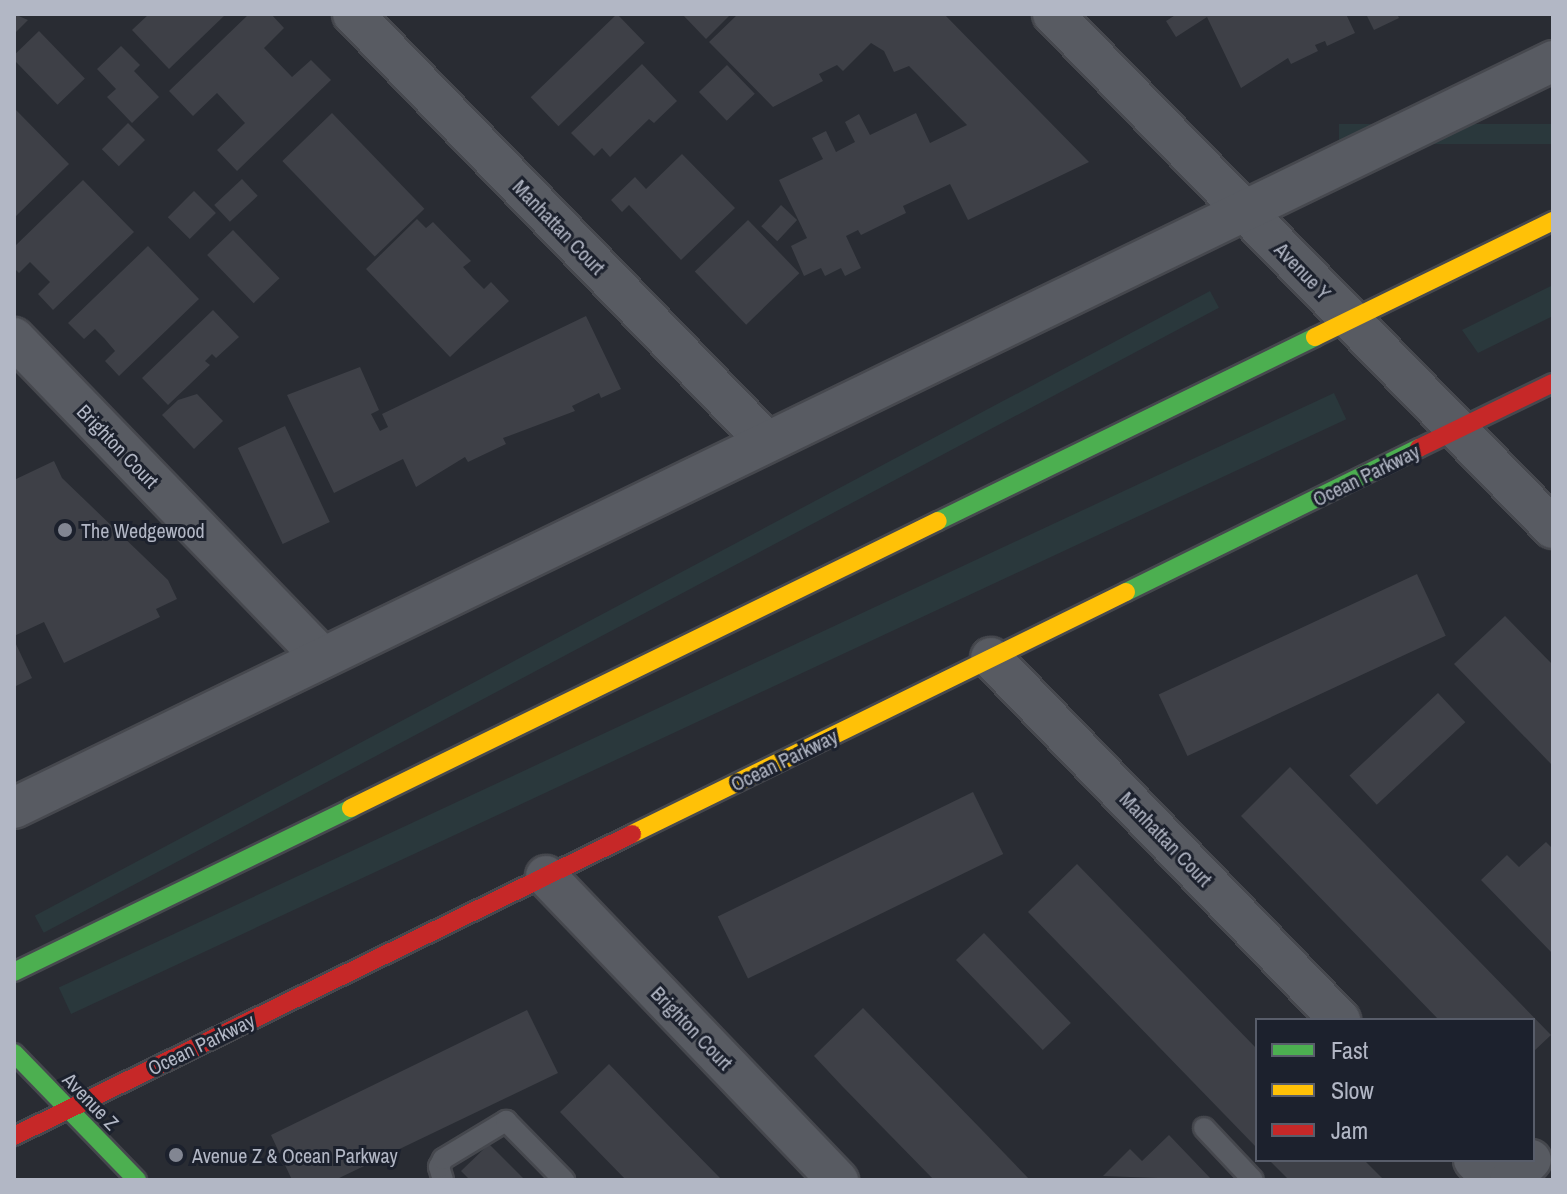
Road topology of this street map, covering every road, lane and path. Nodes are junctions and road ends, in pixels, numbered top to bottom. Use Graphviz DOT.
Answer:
graph roads {
  1 [pos="353,14"];
  2 [pos="1053,14"];
  3 [pos="1553,61"];
  4 [pos="1243,210"];
  5 [pos="1553,221"];
  6 [pos="1350,319"];
  7 [pos="14,338"];
  8 [pos="1553,383"];
  9 [pos="1458,431"];
  10 [pos="765,440"];
  11 [pos="1553,528"];
  12 [pos="322,657"];
  13 [pos="991,658"];
  14 [pos="14,808"];
  15 [pos="546,876"];
  16 [pos="14,972"];
  17 [pos="1338,1018"];
  18 [pos="14,1053"];
  19 [pos="69,1110"];
  20 [pos="1204,1128"];
  21 [pos="14,1136"];
  22 [pos="1553,1138"];
  23 [pos="1535,1156"];
  24 [pos="1476,1162"];
  25 [pos="1529,1162"];
  26 [pos="137,1180"];
  27 [pos="443,1180"];
  28 [pos="564,1180"];
  29 [pos="838,1180"];
  30 [pos="1253,1180"];
  31 [pos="1493,1180"];
  32 [pos="1510,1180"];
  1 -- 10 [label="street, Manhattan Court"];
  2 -- 4 [label="street, Avenue Y"];
  3 -- 4 [label="street"];
  4 -- 6 [label="street, Avenue Y"];
  4 -- 10 [label="street"];
  5 -- 6 [label="street"];
  6 -- 9 [label="street, Avenue Y"];
  6 -- 16 [label="street"];
  7 -- 12 [label="street, Brighton Court"];
  8 -- 9 [label="street, Ocean Parkway"];
  9 -- 11 [label="street, Avenue Y"];
  9 -- 13 [label="street, Ocean Parkway"];
  10 -- 12 [label="street"];
  12 -- 14 [label="street"];
  13 -- 15 [label="street, Ocean Parkway"];
  13 -- 17 [label="street, Manhattan Court"];
  15 -- 19 [label="street, Ocean Parkway"];
  15 -- 29 [label="street, Brighton Court"];
  18 -- 19 [label="street, Avenue Z"];
  19 -- 21 [label="street, Ocean Parkway"];
  19 -- 26 [label="street, Avenue Z"];
  20 -- 30 [label="lane"];
  22 -- 23 [label="street"];
  24 -- 31 [label="street"];
  25 -- 32 [label="street"];
  27 -- 28 [label="lane"];
}
